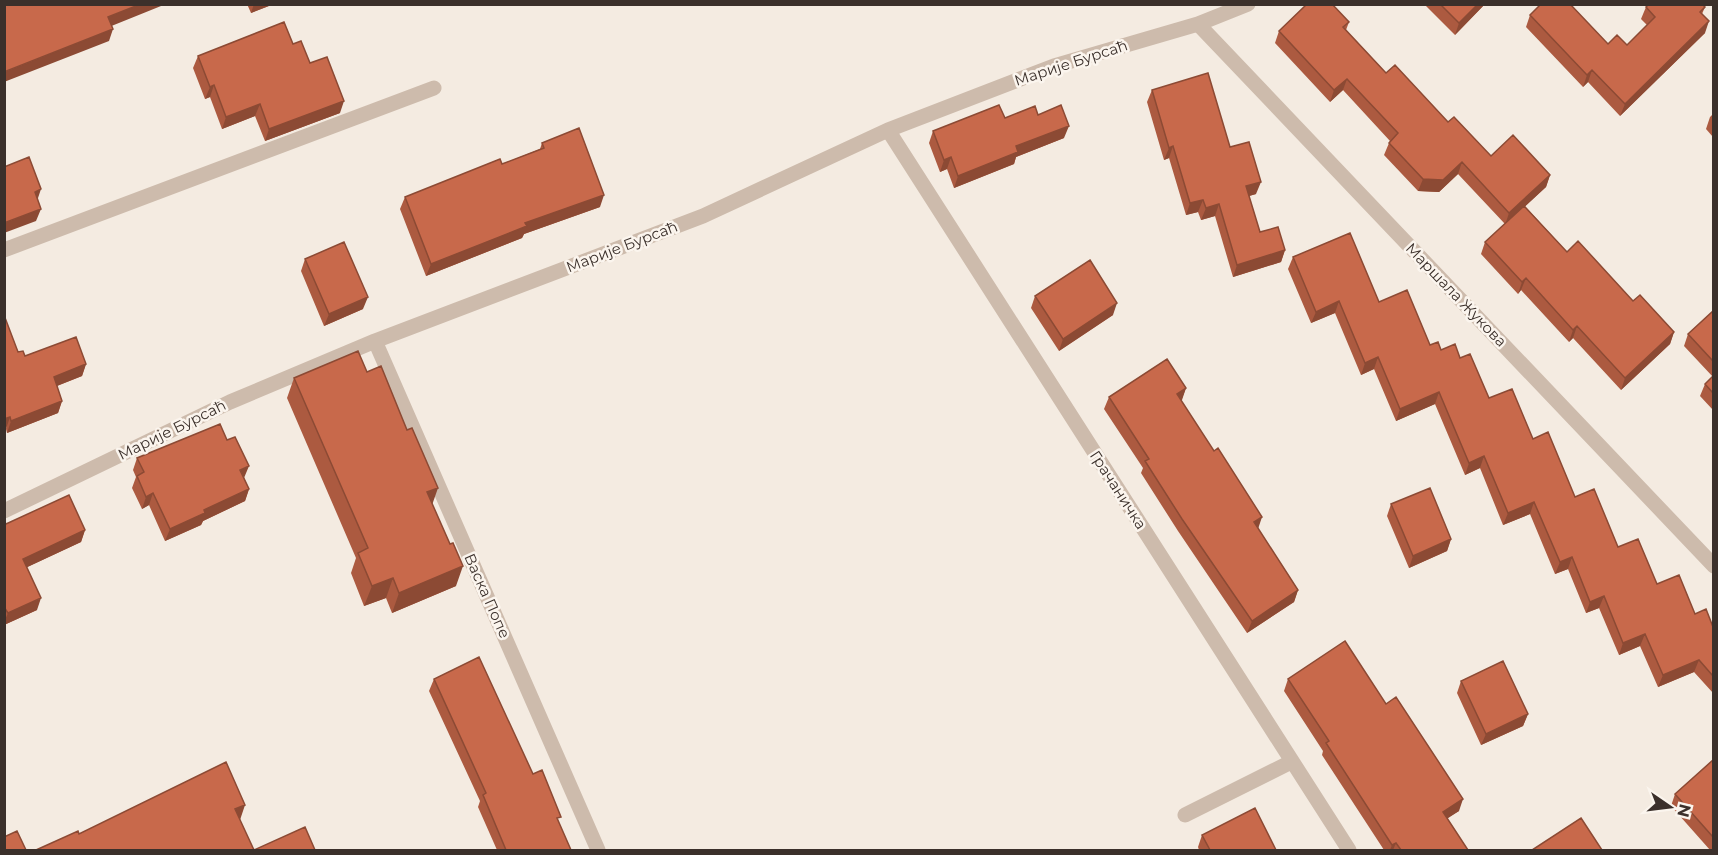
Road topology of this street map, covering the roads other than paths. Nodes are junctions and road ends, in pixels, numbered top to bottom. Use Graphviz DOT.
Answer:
graph roads {
  1 [pos="1248,4"];
  2 [pos="1198,24"];
  3 [pos="434,88"];
  4 [pos="888,130"];
  5 [pos="4,250"];
  6 [pos="375,341"];
  7 [pos="4,511"];
  8 [pos="1713,566"];
  9 [pos="1291,762"];
  10 [pos="1185,815"];
  11 [pos="598,850"];
  12 [pos="1350,850"];
  1 -- 2 [label="street, Марије Бурсаћ"];
  2 -- 4 [label="street, Марије Бурсаћ"];
  2 -- 8 [label="street, Маршала Жукова"];
  3 -- 5 [label="street"];
  4 -- 6 [label="street, Марије Бурсаћ"];
  4 -- 9 [label="street, Грачаничка"];
  6 -- 7 [label="street, Марије Бурсаћ"];
  6 -- 11 [label="street, Васка Попе"];
  9 -- 10 [label="street"];
  9 -- 12 [label="street, Грачаничка"];
}
